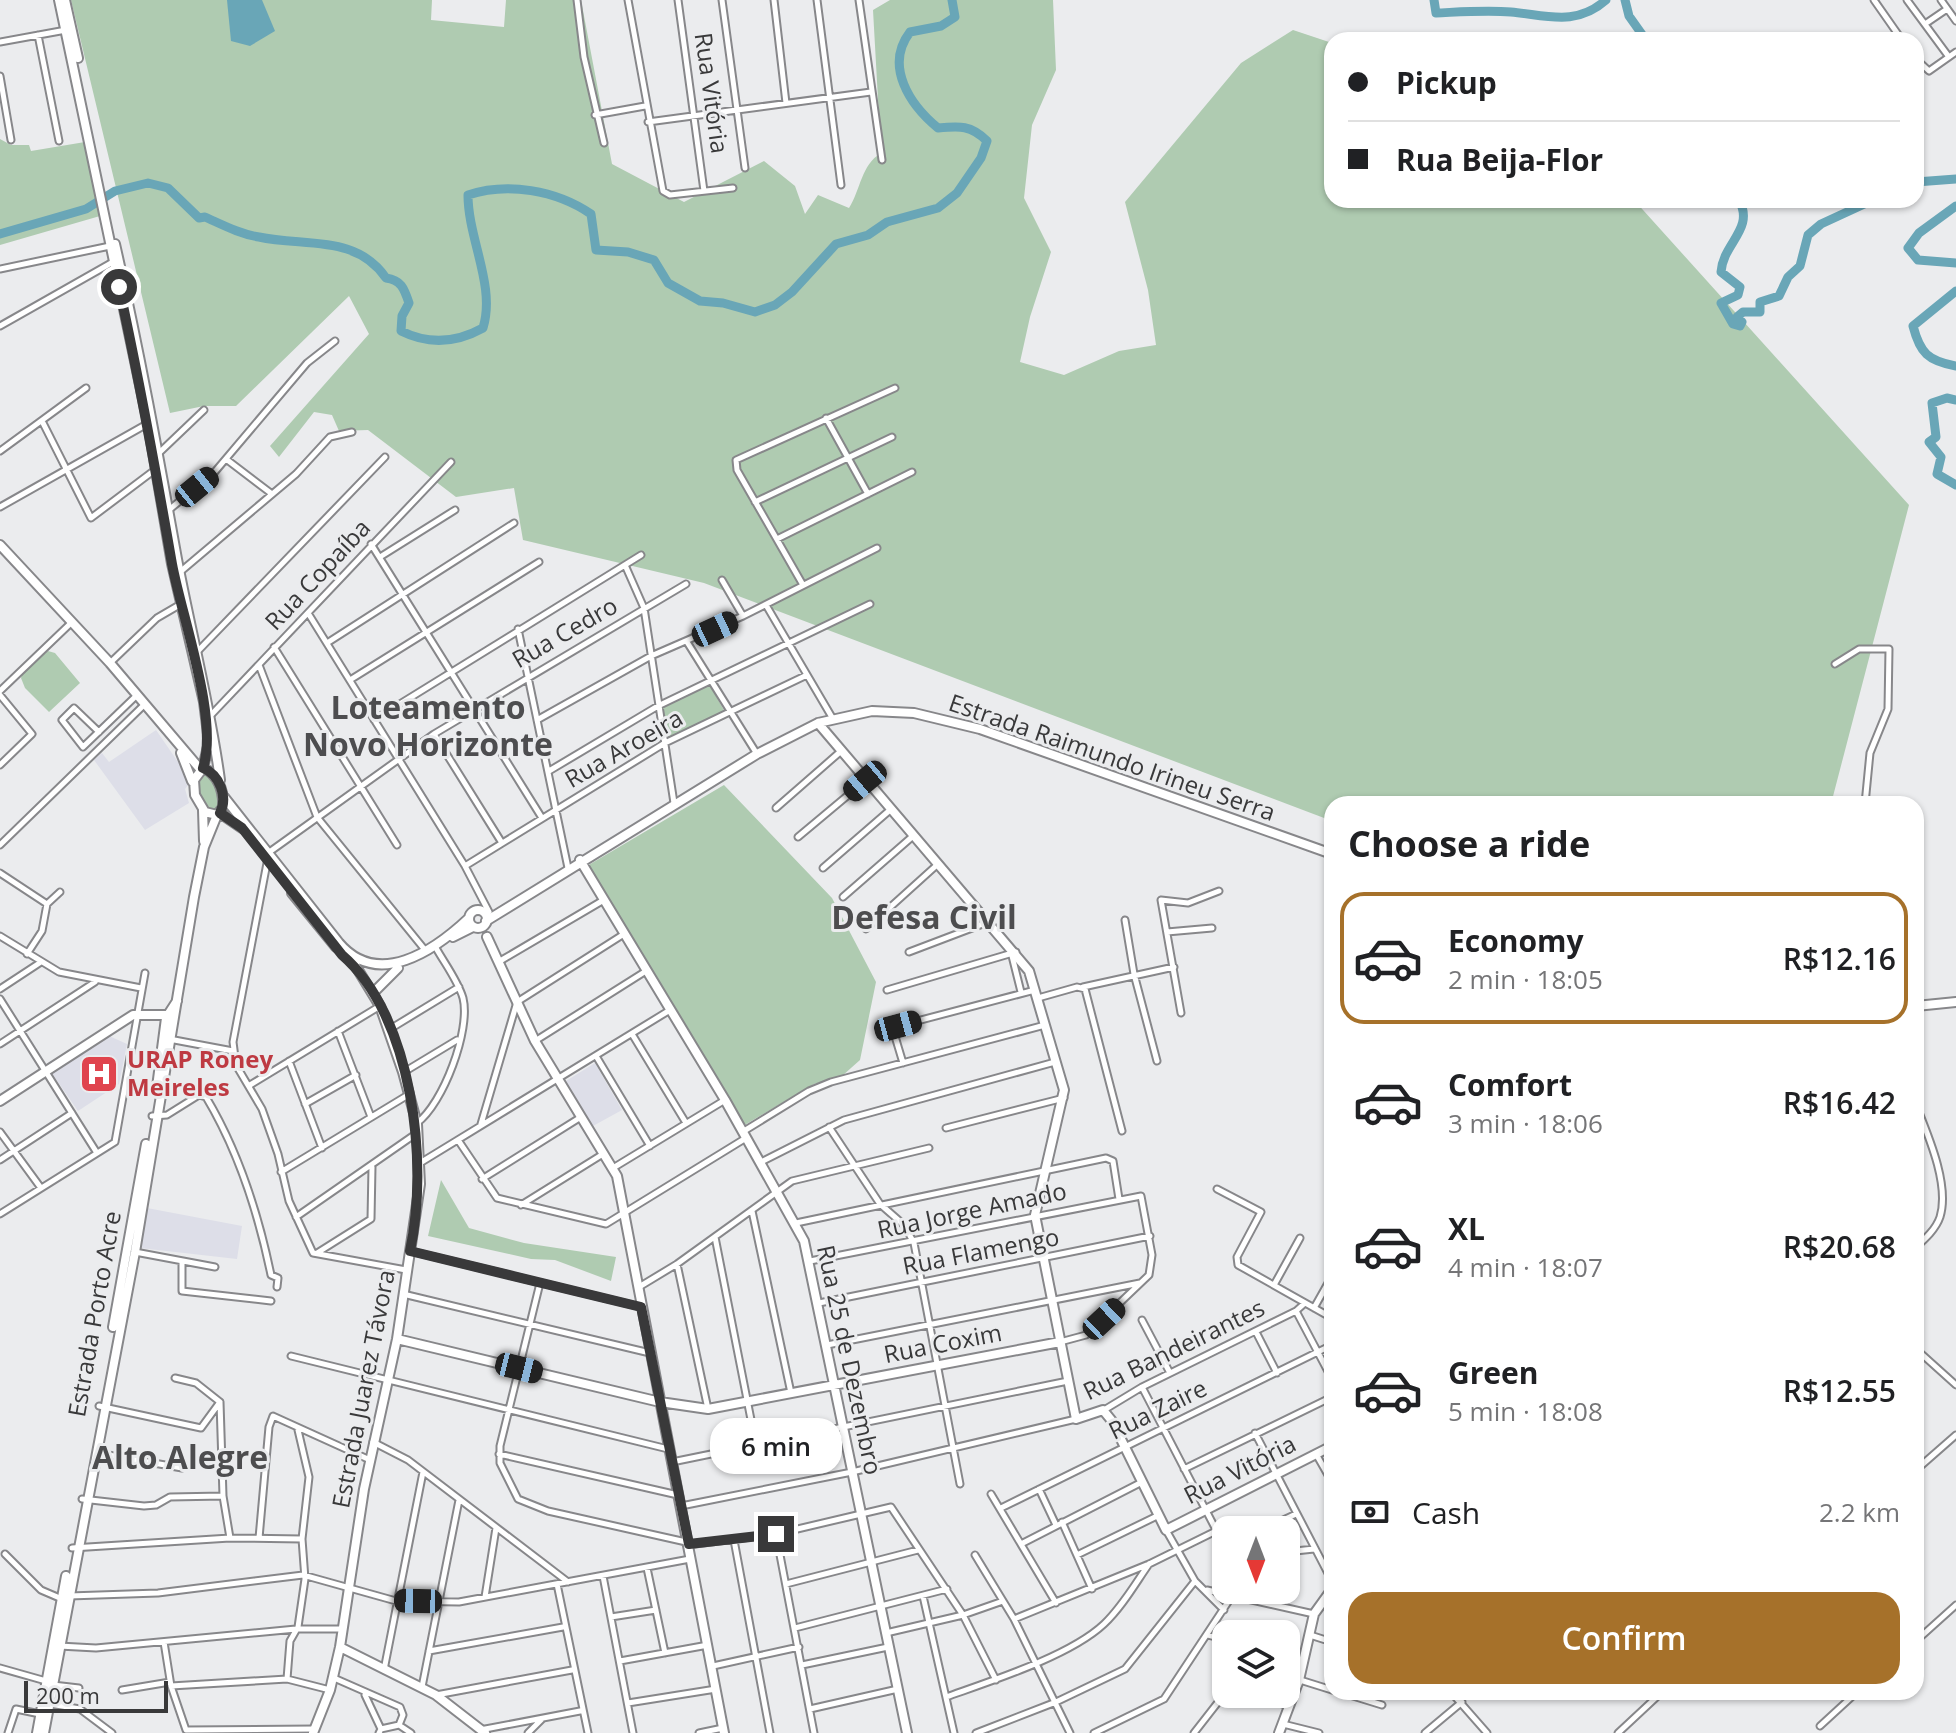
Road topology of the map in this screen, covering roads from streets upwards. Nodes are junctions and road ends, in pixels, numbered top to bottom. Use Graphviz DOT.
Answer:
graph roads {
  1 [pos="59,0"];
  2 [pos="65,0"];
  3 [pos="577,0"];
  4 [pos="628,0"];
  5 [pos="678,0"];
  6 [pos="722,0"];
  7 [pos="774,0"];
  8 [pos="817,0"];
  9 [pos="859,0"];
  10 [pos="1874,0"];
  11 [pos="1908,0"];
  12 [pos="1941,0"];
  13 [pos="1947,9"];
  14 [pos="1956,21"];
  15 [pos="1925,24"];
  16 [pos="66,30"];
  17 [pos="1896,32"];
  18 [pos="38,35"];
  19 [pos="0,42"];
  20 [pos="1956,52"];
  21 [pos="1949,57"];
  22 [pos="1924,66"];
  23 [pos="0,76"];
  24 [pos="871,92"];
  25 [pos="830,98"];
  26 [pos="786,103"];
  27 [pos="645,106"];
  28 [pos="737,111"];
  29 [pos="595,115"];
  30 [pos="695,116"];
  31 [pos="648,122"];
  32 [pos="11,140"];
  33 [pos="59,141"];
  34 [pos="604,143"];
  35 [pos="882,160"];
  36 [pos="96,166"];
  37 [pos="745,168"];
  38 [pos="841,185"];
  39 [pos="733,188"];
  40 [pos="704,191"];
  41 [pos="104,204"];
  42 [pos="110,246"];
  43 [pos="113,262"];
  44 [pos="0,269"];
  45 [pos="0,326"];
  46 [pos="335,341"];
  47 [pos="86,388"];
  48 [pos="895,388"];
  49 [pos="204,410"];
  50 [pos="826,418"];
  51 [pos="42,421"];
  52 [pos="148,423"];
  53 [pos="352,432"];
  54 [pos="892,437"];
  55 [pos="0,451"];
  56 [pos="160,452"];
  57 [pos="385,457"];
  58 [pos="848,458"];
  59 [pos="226,459"];
  60 [pos="451,462"];
  61 [pos="66,467"];
  62 [pos="157,468"];
  63 [pos="912,472"];
  64 [pos="272,494"];
  65 [pos="868,494"];
  66 [pos="755,502"];
  67 [pos="0,507"];
  68 [pos="170,509"];
  69 [pos="455,510"];
  70 [pos="514,523"];
  71 [pos="777,539"];
  72 [pos="371,544"];
  73 [pos="0,545"];
  74 [pos="877,548"];
  75 [pos="641,555"];
  76 [pos="380,557"];
  77 [pos="539,562"];
  78 [pos="625,565"];
  79 [pos="180,572"];
  80 [pos="722,580"];
  81 [pos="686,584"];
  82 [pos="803,585"];
  83 [pos="403,595"];
  84 [pos="181,604"];
  85 [pos="870,604"];
  86 [pos="766,605"];
  87 [pos="644,608"];
  88 [pos="308,613"];
  89 [pos="743,616"];
  90 [pos="73,621"];
  91 [pos="518,629"];
  92 [pos="426,633"];
  93 [pos="687,642"];
  94 [pos="327,643"];
  95 [pos="786,643"];
  96 [pos="274,647"];
  97 [pos="196,652"];
  98 [pos="651,656"];
  99 [pos="110,663"];
  100 [pos="1835,664"];
  101 [pos="259,665"];
  102 [pos="450,670"];
  103 [pos="527,675"];
  104 [pos="807,675"];
  105 [pos="350,681"];
  106 [pos="711,681"];
  107 [pos="0,693"];
  108 [pos="137,695"];
  109 [pos="145,704"];
  110 [pos="658,706"];
  111 [pos="474,709"];
  112 [pos="731,712"];
  113 [pos="212,714"];
  114 [pos="833,719"];
  115 [pos="374,720"];
  116 [pos="537,720"];
  117 [pos="818,723"];
  118 [pos="99,732"];
  119 [pos="434,734"];
  120 [pos="665,743"];
  121 [pos="177,745"];
  122 [pos="840,752"];
  123 [pos="757,754"];
  124 [pos="397,757"];
  125 [pos="0,765"];
  126 [pos="202,768"];
  127 [pos="549,771"];
  128 [pos="865,781"];
  129 [pos="193,784"];
  130 [pos="359,786"];
  131 [pos="222,792"];
  132 [pos="1866,796"];
  133 [pos="674,803"];
  134 [pos="776,808"];
  135 [pos="203,810"];
  136 [pos="890,810"];
  137 [pos="555,811"];
  138 [pos="218,814"];
  139 [pos="317,817"];
  140 [pos="542,818"];
  141 [pos="913,836"];
  142 [pos="798,837"];
  143 [pos="502,843"];
  144 [pos="0,845"];
  145 [pos="397,845"];
  146 [pos="204,847"];
  147 [pos="1324,851"];
  148 [pos="267,858"];
  149 [pos="580,860"];
  150 [pos="938,864"];
  151 [pos="465,866"];
  152 [pos="568,868"];
  153 [pos="823,868"];
  154 [pos="0,873"];
  155 [pos="1219,891"];
  156 [pos="60,892"];
  157 [pos="843,897"];
  158 [pos="602,901"];
  159 [pos="47,904"];
  160 [pos="316,918"];
  161 [pos="482,919"];
  162 [pos="1125,920"];
  163 [pos="989,922"];
  164 [pos="1212,928"];
  165 [pos="866,929"];
  166 [pos="1167,932"];
  167 [pos="624,934"];
  168 [pos="0,936"];
  169 [pos="487,937"];
  170 [pos="436,948"];
  171 [pos="425,950"];
  172 [pos="909,952"];
  173 [pos="27,954"];
  174 [pos="1014,954"];
  175 [pos="500,961"];
  176 [pos="41,962"];
  177 [pos="355,965"];
  178 [pos="1174,967"];
  179 [pos="398,968"];
  180 [pos="646,971"];
  181 [pos="145,973"];
  182 [pos="1134,974"];
  183 [pos="96,982"];
  184 [pos="459,987"];
  185 [pos="1083,987"];
  186 [pos="141,988"];
  187 [pos="0,989"];
  188 [pos="887,990"];
  189 [pos="1021,992"];
  190 [pos="373,993"];
  191 [pos="1037,994"];
  192 [pos="0,999"];
  193 [pos="517,1002"];
  194 [pos="1956,1002"];
  195 [pos="1924,1005"];
  196 [pos="380,1006"];
  197 [pos="670,1010"];
  198 [pos="1181,1013"];
  199 [pos="136,1014"];
  200 [pos="170,1020"];
  201 [pos="1046,1025"];
  202 [pos="390,1029"];
  203 [pos="338,1031"];
  204 [pos="19,1032"];
  205 [pos="632,1034"];
  206 [pos="168,1039"];
  207 [pos="458,1040"];
  208 [pos="535,1041"];
  209 [pos="0,1044"];
  210 [pos="233,1051"];
  211 [pos="596,1056"];
  212 [pos="289,1061"];
  213 [pos="1056,1061"];
  214 [pos="1157,1061"];
  215 [pos="903,1064"];
  216 [pos="45,1072"];
  217 [pos="403,1072"];
  218 [pos="356,1075"];
  219 [pos="558,1079"];
  220 [pos="250,1085"];
  221 [pos="409,1095"];
  222 [pos="1065,1098"];
  223 [pos="725,1100"];
  224 [pos="0,1101"];
  225 [pos="304,1104"];
  226 [pos="72,1113"];
  227 [pos="154,1116"];
  228 [pos="371,1117"];
  229 [pos="582,1117"];
  230 [pos="686,1123"];
  231 [pos="481,1124"];
  232 [pos="829,1127"];
  233 [pos="417,1128"];
  234 [pos="946,1128"];
  235 [pos="1122,1131"];
  236 [pos="0,1132"];
  237 [pos="1924,1133"];
  238 [pos="744,1135"];
  239 [pos="458,1140"];
  240 [pos="650,1146"];
  241 [pos="322,1148"];
  242 [pos="929,1148"];
  243 [pos="13,1151"];
  244 [pos="97,1153"];
  245 [pos="604,1154"];
  246 [pos="0,1160"];
  247 [pos="761,1162"];
  248 [pos="420,1163"];
  249 [pos="372,1166"];
  250 [pos="856,1166"];
  251 [pos="613,1168"];
  252 [pos="1046,1168"];
  253 [pos="281,1172"];
  254 [pos="482,1179"];
  255 [pos="41,1188"];
  256 [pos="1217,1189"];
  257 [pos="776,1191"];
  258 [pos="1119,1199"];
  259 [pos="880,1204"];
  260 [pos="521,1205"];
  261 [pos="752,1211"];
  262 [pos="0,1214"];
  263 [pos="625,1214"];
  264 [pos="1035,1215"];
  265 [pos="296,1217"];
  266 [pos="796,1223"];
  267 [pos="1150,1236"];
  268 [pos="715,1237"];
  269 [pos="1300,1238"];
  270 [pos="1924,1238"];
  271 [pos="914,1243"];
  272 [pos="410,1251"];
  273 [pos="135,1252"];
  274 [pos="315,1253"];
  275 [pos="1042,1258"];
  276 [pos="810,1261"];
  277 [pos="182,1262"];
  278 [pos="677,1264"];
  279 [pos="215,1267"];
  280 [pos="407,1270"];
  281 [pos="923,1282"];
  282 [pos="540,1283"];
  283 [pos="1143,1283"];
  284 [pos="1274,1285"];
  285 [pos="277,1287"];
  286 [pos="638,1287"];
  287 [pos="1324,1290"];
  288 [pos="403,1294"];
  289 [pos="1051,1299"];
  290 [pos="271,1301"];
  291 [pos="819,1303"];
  292 [pos="1305,1303"];
  293 [pos="641,1307"];
  294 [pos="1314,1308"];
  295 [pos="1296,1311"];
  296 [pos="1324,1314"];
  297 [pos="1142,1320"];
  298 [pos="930,1323"];
  299 [pos="530,1326"];
  300 [pos="1256,1332"];
  301 [pos="397,1339"];
  302 [pos="1060,1342"];
  303 [pos="827,1345"];
  304 [pos="1324,1349"];
  305 [pos="1319,1352"];
  306 [pos="651,1353"];
  307 [pos="291,1356"];
  308 [pos="1924,1356"];
  309 [pos="1324,1362"];
  310 [pos="937,1365"];
  311 [pos="519,1368"];
  312 [pos="1170,1373"];
  313 [pos="1277,1373"];
  314 [pos="175,1378"];
  315 [pos="386,1381"];
  316 [pos="1068,1381"];
  317 [pos="834,1385"];
  318 [pos="1956,1385"];
  319 [pos="1142,1387"];
  320 [pos="791,1393"];
  321 [pos="749,1401"];
  322 [pos="1324,1401"];
  323 [pos="220,1402"];
  324 [pos="660,1402"];
  325 [pos="102,1406"];
  326 [pos="945,1407"];
  327 [pos="708,1409"];
  328 [pos="1103,1410"];
  329 [pos="508,1412"];
  330 [pos="1076,1419"];
  331 [pos="842,1427"];
  332 [pos="1163,1428"];
  333 [pos="298,1430"];
  334 [pos="1255,1433"];
  335 [pos="1956,1435"];
  336 [pos="373,1442"];
  337 [pos="756,1445"];
  338 [pos="1125,1447"];
  339 [pos="953,1448"];
  340 [pos="668,1449"];
  341 [pos="1324,1450"];
  342 [pos="96,1453"];
  343 [pos="499,1454"];
  344 [pos="1316,1454"];
  345 [pos="370,1460"];
  346 [pos="671,1463"];
  347 [pos="1924,1463"];
  348 [pos="182,1468"];
  349 [pos="1324,1468"];
  350 [pos="1184,1469"];
  351 [pos="423,1472"];
  352 [pos="852,1472"];
  353 [pos="1276,1473"];
  354 [pos="1142,1482"];
  355 [pos="960,1484"];
  356 [pos="1039,1489"];
  357 [pos="991,1494"];
  358 [pos="678,1495"];
  359 [pos="223,1496"];
  360 [pos="84,1499"];
  361 [pos="459,1500"];
  362 [pos="681,1506"];
  363 [pos="1001,1508"];
  364 [pos="1205,1510"];
  365 [pos="1296,1514"];
  366 [pos="861,1515"];
  367 [pos="1157,1516"];
  368 [pos="1292,1516"];
  369 [pos="1212,1523"];
  370 [pos="1059,1524"];
  371 [pos="496,1528"];
  372 [pos="1166,1530"];
  373 [pos="1212,1533"];
  374 [pos="776,1534"];
  375 [pos="230,1538"];
  376 [pos="259,1538"];
  377 [pos="302,1539"];
  378 [pos="734,1540"];
  379 [pos="1023,1543"];
  380 [pos="689,1544"];
  381 [pos="75,1548"];
  382 [pos="1177,1549"];
  383 [pos="1314,1549"];
  384 [pos="918,1550"];
  385 [pos="1300,1550"];
  386 [pos="5,1554"];
  387 [pos="975,1555"];
  388 [pos="1077,1555"];
  389 [pos="692,1559"];
  390 [pos="871,1563"];
  391 [pos="1149,1564"];
  392 [pos="1324,1567"];
  393 [pos="647,1568"];
  394 [pos="303,1575"];
  395 [pos="603,1576"];
  396 [pos="1195,1581"];
  397 [pos="569,1583"];
  398 [pos="557,1584"];
  399 [pos="786,1584"];
  400 [pos="348,1587"];
  401 [pos="947,1589"];
  402 [pos="1092,1589"];
  403 [pos="1207,1590"];
  404 [pos="1212,1591"];
  405 [pos="923,1596"];
  406 [pos="485,1597"];
  407 [pos="65,1598"];
  408 [pos="396,1601"];
  409 [pos="439,1601"];
  410 [pos="1003,1601"];
  411 [pos="1324,1601"];
  412 [pos="1057,1603"];
  413 [pos="1227,1604"];
  414 [pos="1272,1604"];
  415 [pos="1956,1605"];
  416 [pos="881,1608"];
  417 [pos="656,1610"];
  418 [pos="1224,1610"];
  419 [pos="1314,1614"];
  420 [pos="963,1615"];
  421 [pos="611,1617"];
  422 [pos="1014,1619"];
  423 [pos="930,1622"];
  424 [pos="563,1627"];
  425 [pos="795,1628"];
  426 [pos="296,1629"];
  427 [pos="341,1629"];
  428 [pos="1924,1632"];
  429 [pos="886,1633"];
  430 [pos="1208,1635"];
  431 [pos="1310,1635"];
  432 [pos="1212,1636"];
  433 [pos="1324,1639"];
  434 [pos="164,1642"];
  435 [pos="708,1645"];
  436 [pos="57,1646"];
  437 [pos="340,1647"];
  438 [pos="799,1647"];
  439 [pos="888,1647"];
  440 [pos="429,1651"];
  441 [pos="665,1653"];
  442 [pos="756,1657"];
  443 [pos="1300,1660"];
  444 [pos="620,1661"];
  445 [pos="1303,1661"];
  446 [pos="1035,1662"];
  447 [pos="802,1665"];
  448 [pos="713,1666"];
  449 [pos="0,1668"];
  450 [pos="384,1670"];
  451 [pos="572,1670"];
  452 [pos="1300,1675"];
  453 [pos="333,1678"];
  454 [pos="287,1679"];
  455 [pos="996,1680"];
  456 [pos="1300,1680"];
  457 [pos="50,1683"];
  458 [pos="170,1684"];
  459 [pos="422,1687"];
  460 [pos="79,1688"];
  461 [pos="1324,1688"];
  462 [pos="717,1689"];
  463 [pos="898,1689"];
  464 [pos="122,1690"];
  465 [pos="330,1690"];
  466 [pos="364,1694"];
  467 [pos="436,1695"];
  468 [pos="946,1697"];
  469 [pos="1366,1700"];
  470 [pos="1653,1700"];
  471 [pos="1848,1700"];
  472 [pos="1056,1702"];
  473 [pos="1462,1702"];
  474 [pos="46,1703"];
  475 [pos="628,1703"];
  476 [pos="1382,1705"];
  477 [pos="1214,1708"];
  478 [pos="1288,1708"];
  479 [pos="810,1709"];
  480 [pos="580,1711"];
  481 [pos="41,1714"];
  482 [pos="542,1718"];
  483 [pos="399,1725"];
  484 [pos="1820,1726"];
  485 [pos="1281,1728"];
  486 [pos="261,1730"];
  487 [pos="314,1731"];
  488 [pos="380,1731"];
  489 [pos="482,1731"];
  490 [pos="724,1731"];
  491 [pos="186,1732"];
  492 [pos="904,1732"];
  493 [pos="8,1733"];
  494 [pos="37,1733"];
  495 [pos="44,1733"];
  496 [pos="112,1733"];
  497 [pos="411,1733"];
  498 [pos="528,1733"];
  499 [pos="587,1733"];
  500 [pos="633,1733"];
  501 [pos="699,1733"];
  502 [pos="770,1733"];
  503 [pos="814,1733"];
  504 [pos="954,1733"];
  505 [pos="976,1733"];
  506 [pos="1070,1733"];
  507 [pos="1094,1733"];
  508 [pos="1194,1733"];
  509 [pos="1319,1733"];
  510 [pos="1425,1733"];
  511 [pos="1487,1733"];
  512 [pos="1618,1733"];
  1 -- 16 [label="street"];
  2 -- 36 [label="street"];
  3 -- 29 [label="street"];
  4 -- 27 [label="street"];
  5 -- 30 [label="street, Rua Vitória"];
  6 -- 28 [label="street"];
  7 -- 26 [label="street"];
  8 -- 25 [label="street"];
  9 -- 24 [label="street"];
  10 -- 17 [label="street"];
  11 -- 15 [label="street"];
  12 -- 13 [label="street"];
  13 -- 14 [label="street"];
  13 -- 15 [label="street"];
  15 -- 21 [label="street"];
  16 -- 18 [label="street"];
  16 -- 36 [label="street"];
  18 -- 19 [label="street"];
  18 -- 33 [label="street"];
  20 -- 21 [label="street"];
  21 -- 22 [label="street"];
  23 -- 32 [label="street"];
  24 -- 25 [label="street"];
  24 -- 35 [label="street"];
  25 -- 26 [label="street"];
  25 -- 38 [label="street"];
  26 -- 28 [label="street"];
  27 -- 29 [label="street"];
  27 -- 31 [label="street"];
  28 -- 30 [label="street"];
  28 -- 37 [label="street"];
  29 -- 34 [label="street"];
  30 -- 31 [label="street"];
  30 -- 40 [label="street, Rua Vitória"];
  31 -- 40 [label="street"];
  36 -- 41 [label="street"];
  39 -- 40 [label="street"];
  41 -- 42 [label="street"];
  41 -- 56 [label="street"];
  42 -- 43 [label="street"];
  42 -- 44 [label="street"];
  43 -- 45 [label="street"];
  43 -- 52 [label="street"];
  46 -- 59 [label="street"];
  47 -- 51 [label="street"];
  48 -- 50 [label="street"];
  49 -- 56 [label="street"];
  50 -- 58 [label="street"];
  50 -- 66 [label="street"];
  51 -- 55 [label="street"];
  51 -- 61 [label="street"];
  52 -- 61 [label="street"];
  52 -- 62 [label="street"];
  53 -- 64 [label="street"];
  54 -- 58 [label="street"];
  56 -- 68 [label="street"];
  57 -- 97 [label="street"];
  58 -- 65 [label="street"];
  58 -- 66 [label="street"];
  59 -- 64 [label="street"];
  59 -- 68 [label="street"];
  60 -- 72 [label="street, Rua Copaíba"];
  61 -- 62 [label="street"];
  61 -- 67 [label="street"];
  62 -- 84 [label="street"];
  63 -- 65 [label="street"];
  64 -- 79 [label="street"];
  65 -- 71 [label="street"];
  66 -- 71 [label="street"];
  68 -- 79 [label="street"];
  69 -- 76 [label="street"];
  70 -- 83 [label="street"];
  71 -- 82 [label="street"];
  72 -- 76 [label="street"];
  72 -- 88 [label="street, Rua Copaíba"];
  73 -- 90 [label="street"];
  74 -- 82 [label="street"];
  75 -- 78 [label="street"];
  76 -- 83 [label="street"];
  77 -- 92 [label="street"];
  78 -- 87 [label="street"];
  78 -- 91 [label="street"];
  79 -- 97 [label="street"];
  80 -- 89 [label="street"];
  81 -- 87 [label="street, Rua Cedro"];
  82 -- 86 [label="street"];
  83 -- 92 [label="street"];
  83 -- 94 [label="street"];
  84 -- 99 [label="street"];
  84 -- 126 [label="street"];
  85 -- 95 [label="street"];
  86 -- 89 [label="street"];
  86 -- 95 [label="street"];
  87 -- 98 [label="street"];
  87 -- 103 [label="street, Rua Cedro"];
  88 -- 94 [label="street"];
  88 -- 96 [label="street, Rua Copaíba"];
  89 -- 93 [label="street"];
  90 -- 99 [label="street"];
  90 -- 107 [label="street"];
  91 -- 102 [label="street"];
  91 -- 103 [label="street"];
  92 -- 102 [label="street"];
  92 -- 105 [label="street"];
  93 -- 98 [label="street"];
  93 -- 106 [label="street"];
  94 -- 105 [label="street"];
  95 -- 104 [label="street"];
  95 -- 106 [label="street"];
  96 -- 101 [label="street, Rua Copaíba"];
  96 -- 130 [label="street"];
  97 -- 113 [label="street"];
  98 -- 110 [label="street"];
  98 -- 116 [label="street"];
  99 -- 108 [label="street"];
  100 -- 132 [label="street"];
  101 -- 113 [label="street, Rua Copaíba"];
  101 -- 139 [label="street"];
  102 -- 111 [label="street"];
  102 -- 115 [label="street"];
  103 -- 111 [label="street, Rua Cedro"];
  103 -- 116 [label="street"];
  104 -- 112 [label="street, Rua Aroeira"];
  104 -- 114 [label="street"];
  105 -- 115 [label="street"];
  106 -- 110 [label="street"];
  106 -- 112 [label="street"];
  107 -- 125 [label="street"];
  108 -- 109 [label="street"];
  108 -- 118 [label="street"];
  109 -- 121 [label="street"];
  109 -- 144 [label="street"];
  110 -- 120 [label="street"];
  110 -- 127 [label="street"];
  111 -- 119 [label="street, Rua Cedro"];
  111 -- 140 [label="street"];
  112 -- 120 [label="street, Rua Aroeira"];
  112 -- 123 [label="street"];
  113 -- 131 [label="street"];
  114 -- 117 [label="street, Estrada Raimundo Irineu Serra"];
  114 -- 147 [label="street, Estrada Raimundo Irineu Serra"];
  115 -- 124 [label="street"];
  116 -- 127 [label="street"];
  117 -- 122 [label="street"];
  117 -- 123 [label="street, Estrada Raimundo Irineu Serra"];
  118 -- 118 [label="street"];
  119 -- 124 [label="street, Rua Cedro"];
  119 -- 143 [label="street"];
  120 -- 133 [label="street"];
  120 -- 137 [label="street, Rua Aroeira"];
  121 -- 126 [label="street, Estrada Raimundo Irineu Serra"];
  121 -- 129 [label="street, Estrada Porto Acre"];
  122 -- 128 [label="street"];
  122 -- 134 [label="street"];
  123 -- 133 [label="street, Estrada Raimundo Irineu Serra"];
  124 -- 130 [label="street, Rua Cedro"];
  124 -- 151 [label="street"];
  126 -- 129 [label="street"];
  126 -- 131 [label="street, Estrada Raimundo Irineu Serra"];
  127 -- 137 [label="street"];
  128 -- 136 [label="street"];
  128 -- 142 [label="street"];
  129 -- 135 [label="street, Estrada Porto Acre"];
  130 -- 139 [label="street, Rua Cedro"];
  130 -- 145 [label="street"];
  131 -- 138 [label="street, Estrada Porto Acre"];
  131 -- 148 [label="street, Estrada Raimundo Irineu Serra"];
  133 -- 149 [label="street, Estrada Raimundo Irineu Serra"];
  135 -- 138 [label="street"];
  135 -- 146 [label="street, Estrada Porto Acre"];
  136 -- 141 [label="street"];
  136 -- 153 [label="street"];
  137 -- 140 [label="street, Rua Aroeira"];
  137 -- 152 [label="street"];
  138 -- 146 [label="street, Estrada Porto Acre"];
  138 -- 148 [label="street, Estrada Raimundo Irineu Serra"];
  139 -- 148 [label="street, Rua Cedro"];
  139 -- 171 [label="street"];
  140 -- 143 [label="street, Rua Aroeira"];
  141 -- 150 [label="street"];
  141 -- 157 [label="street"];
  143 -- 151 [label="street, Rua Aroeira"];
  146 -- 200 [label="street, Estrada Porto Acre"];
  148 -- 160 [label="street, Estrada Raimundo Irineu Serra"];
  148 -- 210 [label="street"];
  149 -- 152 [label="street, Estrada Raimundo Irineu Serra"];
  149 -- 158 [label="street, Rua 25 de Dezembro"];
  150 -- 163 [label="street"];
  150 -- 165 [label="street"];
  151 -- 161 [label="street"];
  152 -- 161 [label="street, Estrada Raimundo Irineu Serra"];
  154 -- 159 [label="street"];
  155 -- 166 [label="street"];
  156 -- 159 [label="street"];
  158 -- 167 [label="street, Rua 25 de Dezembro"];
  158 -- 175 [label="street"];
  159 -- 173 [label="street"];
  160 -- 171 [label="street, Estrada Raimundo Irineu Serra"];
  160 -- 177 [label="street, Estrada Raimundo Irineu Serra"];
  161 -- 169 [label="street"];
  161 -- 170 [label="street, Estrada Raimundo Irineu Serra"];
  161 -- 171 [label="street, Estrada Raimundo Irineu Serra"];
  162 -- 182 [label="street"];
  163 -- 172 [label="street"];
  163 -- 174 [label="street"];
  164 -- 166 [label="street"];
  166 -- 178 [label="street"];
  167 -- 180 [label="street, Rua 25 de Dezembro"];
  167 -- 193 [label="street"];
  168 -- 173 [label="street"];
  169 -- 175 [label="street"];
  170 -- 179 [label="street, Estrada Raimundo Irineu Serra"];
  170 -- 184 [label="street"];
  173 -- 176 [label="street"];
  174 -- 188 [label="street"];
  174 -- 189 [label="street"];
  174 -- 191 [label="street"];
  175 -- 193 [label="street"];
  176 -- 183 [label="street"];
  176 -- 187 [label="street"];
  177 -- 179 [label="street"];
  177 -- 190 [label="street, Estrada Juarez Távora"];
  178 -- 182 [label="street"];
  178 -- 198 [label="street"];
  179 -- 190 [label="street"];
  180 -- 197 [label="street, Rua 25 de Dezembro"];
  180 -- 208 [label="street"];
  181 -- 186 [label="street"];
  182 -- 185 [label="street"];
  182 -- 214 [label="street"];
  183 -- 186 [label="street"];
  183 -- 204 [label="street"];
  184 -- 202 [label="street"];
  184 -- 207 [label="street"];
  185 -- 191 [label="street"];
  185 -- 235 [label="street"];
  186 -- 199 [label="street"];
  189 -- 191 [label="street"];
  189 -- 215 [label="street"];
  190 -- 196 [label="street, Estrada Juarez Távora"];
  191 -- 201 [label="street"];
  192 -- 204 [label="street"];
  193 -- 208 [label="street"];
  193 -- 231 [label="street"];
  194 -- 195 [label="street"];
  196 -- 202 [label="street, Estrada Juarez Távora"];
  196 -- 203 [label="street"];
  197 -- 205 [label="street"];
  197 -- 223 [label="street, Rua 25 de Dezembro"];
  199 -- 200 [label="street"];
  199 -- 216 [label="street"];
  199 -- 244 [label="street"];
  200 -- 206 [label="street, Estrada Porto Acre"];
  201 -- 213 [label="street"];
  201 -- 215 [label="street"];
  202 -- 217 [label="street, Estrada Juarez Távora"];
  203 -- 212 [label="street"];
  203 -- 218 [label="street"];
  204 -- 209 [label="street"];
  204 -- 216 [label="street"];
  205 -- 211 [label="street"];
  205 -- 230 [label="street"];
  206 -- 210 [label="street"];
  206 -- 227 [label="street, Estrada Porto Acre"];
  207 -- 217 [label="street"];
  207 -- 233 [label="street"];
  208 -- 219 [label="street"];
  210 -- 220 [label="street"];
  211 -- 219 [label="street"];
  211 -- 240 [label="street"];
  212 -- 220 [label="street"];
  212 -- 225 [label="street"];
  213 -- 222 [label="street"];
  213 -- 232 [label="street"];
  215 -- 238 [label="street"];
  216 -- 224 [label="street"];
  216 -- 226 [label="street"];
  217 -- 221 [label="street, Estrada Juarez Távora"];
  218 -- 225 [label="street"];
  218 -- 228 [label="street"];
  219 -- 229 [label="street"];
  219 -- 231 [label="street"];
  220 -- 253 [label="street"];
  221 -- 228 [label="street"];
  221 -- 233 [label="street, Estrada Juarez Távora"];
  222 -- 234 [label="street"];
  222 -- 252 [label="street"];
  223 -- 230 [label="street"];
  223 -- 238 [label="street, Rua 25 de Dezembro"];
  225 -- 241 [label="street"];
  226 -- 243 [label="street"];
  226 -- 244 [label="street"];
  227 -- 273 [label="street, Estrada Porto Acre"];
  227 -- 285 [label="street"];
  227 -- 325 [label="street, Estrada Porto Acre"];
  228 -- 241 [label="street"];
  229 -- 245 [label="street"];
  229 -- 254 [label="street"];
  230 -- 240 [label="street"];
  231 -- 239 [label="street"];
  232 -- 247 [label="street"];
  232 -- 250 [label="street"];
  233 -- 248 [label="street, Estrada Juarez Távora"];
  233 -- 249 [label="street"];
  236 -- 243 [label="street"];
  237 -- 270 [label="street"];
  238 -- 247 [label="street, Rua 25 de Dezembro"];
  238 -- 263 [label="street"];
  239 -- 248 [label="street"];
  239 -- 254 [label="street"];
  240 -- 251 [label="street"];
  241 -- 253 [label="street"];
  242 -- 250 [label="street"];
  243 -- 246 [label="street"];
  243 -- 255 [label="street"];
  244 -- 255 [label="street"];
  245 -- 251 [label="street"];
  245 -- 260 [label="street"];
  247 -- 257 [label="street, Rua 25 de Dezembro"];
  248 -- 272 [label="street, Estrada Juarez Távora"];
  249 -- 265 [label="street"];
  249 -- 274 [label="street"];
  250 -- 257 [label="street"];
  250 -- 259 [label="street"];
  251 -- 263 [label="street"];
  252 -- 258 [label="street"];
  252 -- 259 [label="street"];
  252 -- 264 [label="street"];
  253 -- 265 [label="street"];
  254 -- 260 [label="street"];
  255 -- 262 [label="street"];
  256 -- 284 [label="street"];
  257 -- 261 [label="street"];
  257 -- 266 [label="street, Rua 25 de Dezembro"];
  258 -- 264 [label="street, Rua Jorge Amado"];
  258 -- 267 [label="street, Rua Jorge Amado"];
  259 -- 266 [label="street"];
  259 -- 271 [label="street"];
  260 -- 263 [label="street"];
  261 -- 268 [label="street"];
  261 -- 320 [label="street"];
  263 -- 286 [label="street"];
  264 -- 271 [label="street, Rua Jorge Amado"];
  264 -- 275 [label="street"];
  265 -- 274 [label="street"];
  266 -- 276 [label="street, Rua 25 de Dezembro"];
  267 -- 275 [label="street, Rua Flamengo"];
  267 -- 283 [label="street"];
  268 -- 278 [label="street"];
  268 -- 321 [label="street"];
  269 -- 284 [label="street"];
  271 -- 276 [label="street, Rua Jorge Amado"];
  271 -- 281 [label="street"];
  272 -- 280 [label="street, Estrada Juarez Távora"];
  272 -- 282 [label="street"];
  273 -- 277 [label="street"];
  273 -- 325 [label="street, Estrada Porto Acre"];
  274 -- 280 [label="street"];
  275 -- 281 [label="street, Rua Flamengo"];
  275 -- 289 [label="street"];
  276 -- 291 [label="street, Rua 25 de Dezembro"];
  277 -- 279 [label="street"];
  277 -- 290 [label="street"];
  278 -- 286 [label="street"];
  278 -- 327 [label="street"];
  280 -- 288 [label="street, Estrada Juarez Távora"];
  281 -- 291 [label="street, Rua Flamengo"];
  281 -- 298 [label="street"];
  282 -- 293 [label="street"];
  282 -- 299 [label="street"];
  283 -- 289 [label="street"];
  283 -- 302 [label="street"];
  284 -- 292 [label="street"];
  286 -- 293 [label="street"];
  287 -- 294 [label="street"];
  288 -- 299 [label="street"];
  288 -- 301 [label="street, Estrada Juarez Távora"];
  289 -- 298 [label="street"];
  289 -- 302 [label="street"];
  291 -- 303 [label="street, Rua 25 de Dezembro"];
  292 -- 294 [label="street"];
  292 -- 295 [label="street, Rua Bandeirantes"];
  293 -- 306 [label="street"];
  294 -- 296 [label="street"];
  295 -- 300 [label="street, Rua Bandeirantes"];
  295 -- 305 [label="street"];
  297 -- 312 [label="street"];
  298 -- 303 [label="street"];
  298 -- 310 [label="street"];
  299 -- 306 [label="street"];
  299 -- 311 [label="street"];
  300 -- 312 [label="street, Rua Bandeirantes"];
  300 -- 313 [label="street"];
  301 -- 311 [label="street, Rua Coxim"];
  301 -- 315 [label="street, Estrada Juarez Távora"];
  302 -- 310 [label="street, Rua Coxim"];
  302 -- 316 [label="street"];
  303 -- 317 [label="street, Rua 25 de Dezembro"];
  304 -- 305 [label="street, Rua Zaire"];
  305 -- 309 [label="street"];
  305 -- 313 [label="street, Rua Zaire"];
  306 -- 324 [label="street"];
  307 -- 315 [label="street"];
  308 -- 318 [label="street"];
  310 -- 317 [label="street, Rua Coxim"];
  310 -- 326 [label="street"];
  311 -- 324 [label="street, Rua Coxim"];
  311 -- 329 [label="street"];
  312 -- 319 [label="street, Rua Bandeirantes"];
  313 -- 332 [label="street, Rua Zaire"];
  314 -- 323 [label="street"];
  315 -- 329 [label="street"];
  315 -- 336 [label="street, Estrada Juarez Távora"];
  316 -- 326 [label="street"];
  316 -- 330 [label="street"];
  317 -- 320 [label="street, Rua Coxim"];
  317 -- 331 [label="street, Rua 25 de Dezembro"];
  319 -- 328 [label="street, Rua Bandeirantes"];
  319 -- 332 [label="street"];
  320 -- 321 [label="street, Rua Coxim"];
  321 -- 327 [label="street, Rua Coxim"];
  321 -- 337 [label="street"];
  322 -- 334 [label="street"];
  323 -- 325 [label="street"];
  323 -- 359 [label="street"];
  324 -- 327 [label="street, Rua Coxim"];
  324 -- 340 [label="street"];
  325 -- 342 [label="street, Estrada Porto Acre"];
  325 -- 360 [label="street, Estrada Porto Acre"];
  326 -- 331 [label="street"];
  326 -- 339 [label="street"];
  328 -- 330 [label="street, Rua Bandeirantes"];
  328 -- 338 [label="street"];
  329 -- 340 [label="street"];
  329 -- 343 [label="street"];
  330 -- 339 [label="street, Rua Bandeirantes"];
  331 -- 337 [label="street"];
  331 -- 352 [label="street, Rua 25 de Dezembro"];
  332 -- 338 [label="street, Rua Zaire"];
  332 -- 350 [label="street"];
  333 -- 345 [label="street"];
  333 -- 376 [label="street"];
  333 -- 377 [label="street"];
  334 -- 350 [label="street"];
  334 -- 353 [label="street"];
  335 -- 347 [label="street"];
  336 -- 345 [label="street, Estrada Juarez Távora"];
  336 -- 351 [label="street"];
  337 -- 346 [label="street"];
  338 -- 354 [label="street"];
  338 -- 356 [label="street, Rua Zaire"];
  339 -- 352 [label="street, Rua Bandeirantes"];
  339 -- 355 [label="street"];
  340 -- 346 [label="street"];
  341 -- 344 [label="street, Rua Vitória"];
  342 -- 348 [label="street"];
  342 -- 360 [label="street, Estrada Porto Acre"];
  343 -- 358 [label="street"];
  343 -- 380 [label="street"];
  344 -- 349 [label="street"];
  344 -- 353 [label="street, Rua Vitória"];
  345 -- 400 [label="street, Estrada Juarez Távora"];
  346 -- 358 [label="street"];
  350 -- 364 [label="street"];
  351 -- 361 [label="street"];
  351 -- 408 [label="street"];
  352 -- 362 [label="street, Rua Bandeirantes"];
  352 -- 366 [label="street, Rua 25 de Dezembro"];
  353 -- 364 [label="street, Rua Vitória"];
  353 -- 365 [label="street"];
  354 -- 367 [label="street"];
  354 -- 370 [label="street"];
  356 -- 363 [label="street, Rua Zaire"];
  356 -- 370 [label="street"];
  357 -- 363 [label="street"];
  358 -- 362 [label="street"];
  359 -- 360 [label="street"];
  359 -- 375 [label="street"];
  360 -- 381 [label="street, Estrada Porto Acre"];
  361 -- 371 [label="street"];
  361 -- 409 [label="street"];
  362 -- 380 [label="street"];
  363 -- 379 [label="street"];
  364 -- 369 [label="street"];
  364 -- 372 [label="street, Rua Vitória"];
  365 -- 368 [label="street"];
  365 -- 383 [label="street"];
  366 -- 374 [label="street"];
  366 -- 384 [label="street"];
  366 -- 390 [label="street, Rua 25 de Dezembro"];
  367 -- 372 [label="street"];
  367 -- 388 [label="street"];
  370 -- 379 [label="street"];
  370 -- 388 [label="street"];
  371 -- 397 [label="street"];
  371 -- 406 [label="street"];
  372 -- 382 [label="street"];
  373 -- 382 [label="street"];
  374 -- 378 [label="street"];
  374 -- 399 [label="street"];
  375 -- 376 [label="street"];
  375 -- 381 [label="street"];
  376 -- 377 [label="street"];
  377 -- 394 [label="street"];
  378 -- 380 [label="street"];
  378 -- 442 [label="street"];
  379 -- 412 [label="street"];
  380 -- 389 [label="street"];
  381 -- 407 [label="street, Estrada Porto Acre"];
  382 -- 391 [label="street"];
  382 -- 396 [label="street"];
  383 -- 385 [label="street"];
  383 -- 392 [label="street"];
  384 -- 390 [label="street"];
  384 -- 401 [label="street"];
  386 -- 407 [label="street"];
  387 -- 410 [label="street"];
  388 -- 402 [label="street"];
  389 -- 393 [label="street"];
  389 -- 435 [label="street"];
  390 -- 399 [label="street"];
  390 -- 416 [label="street, Rua 25 de Dezembro"];
  391 -- 402 [label="street"];
  391 -- 446 [label="street"];
  393 -- 395 [label="street"];
  393 -- 417 [label="street"];
  394 -- 400 [label="street"];
  394 -- 407 [label="street"];
  394 -- 426 [label="street"];
  395 -- 397 [label="street"];
  395 -- 421 [label="street"];
  396 -- 403 [label="street"];
  396 -- 472 [label="street"];
  397 -- 398 [label="street"];
  398 -- 406 [label="street"];
  398 -- 424 [label="street"];
  399 -- 425 [label="street"];
  400 -- 408 [label="street"];
  400 -- 427 [label="street, Estrada Juarez Távora"];
  401 -- 405 [label="street"];
  401 -- 420 [label="street"];
  402 -- 412 [label="street"];
  403 -- 404 [label="street"];
  403 -- 418 [label="street"];
  405 -- 416 [label="street"];
  405 -- 423 [label="street"];
  406 -- 409 [label="street"];
  407 -- 436 [label="street, Estrada Porto Acre"];
  408 -- 409 [label="street"];
  408 -- 450 [label="street"];
  409 -- 440 [label="street"];
  410 -- 420 [label="street"];
  410 -- 422 [label="street"];
  411 -- 419 [label="street"];
  412 -- 422 [label="street"];
  413 -- 418 [label="street"];
  414 -- 419 [label="street"];
  415 -- 428 [label="street"];
  416 -- 425 [label="street"];
  416 -- 429 [label="street, Rua 25 de Dezembro"];
  417 -- 421 [label="street"];
  417 -- 441 [label="street"];
  418 -- 430 [label="street"];
  419 -- 431 [label="street"];
  420 -- 423 [label="street"];
  420 -- 455 [label="street"];
  421 -- 444 [label="street"];
  422 -- 446 [label="street"];
  423 -- 429 [label="street"];
  423 -- 468 [label="street"];
  424 -- 440 [label="street"];
  424 -- 451 [label="street"];
  425 -- 438 [label="street"];
  426 -- 427 [label="street"];
  426 -- 434 [label="street"];
  426 -- 454 [label="street"];
  427 -- 437 [label="street, Estrada Juarez Távora"];
  429 -- 439 [label="street, Rua 25 de Dezembro"];
  430 -- 432 [label="street"];
  430 -- 507 [label="street"];
  431 -- 433 [label="street"];
  431 -- 445 [label="street"];
  434 -- 436 [label="street"];
  434 -- 458 [label="street"];
  435 -- 441 [label="street"];
  435 -- 448 [label="street"];
  436 -- 457 [label="street, Estrada Porto Acre"];
  437 -- 450 [label="street"];
  437 -- 453 [label="street, Estrada Juarez Távora"];
  438 -- 442 [label="street"];
  438 -- 447 [label="street"];
  439 -- 447 [label="street"];
  439 -- 463 [label="street, Rua 25 de Dezembro"];
  440 -- 459 [label="street"];
  441 -- 444 [label="street"];
  442 -- 448 [label="street"];
  442 -- 502 [label="street"];
  443 -- 445 [label="street"];
  444 -- 475 [label="street"];
  445 -- 452 [label="street"];
  446 -- 455 [label="street"];
  446 -- 472 [label="street"];
  447 -- 479 [label="street"];
  448 -- 462 [label="street"];
  449 -- 457 [label="street"];
  450 -- 459 [label="street"];
  451 -- 467 [label="street"];
  451 -- 480 [label="street"];
  453 -- 465 [label="street, Estrada Juarez Távora"];
  453 -- 466 [label="street"];
  454 -- 458 [label="street"];
  454 -- 465 [label="street"];
  455 -- 468 [label="street"];
  456 -- 461 [label="street"];
  457 -- 460 [label="street"];
  457 -- 474 [label="street, Estrada Porto Acre"];
  458 -- 464 [label="street"];
  458 -- 491 [label="street"];
  459 -- 467 [label="street"];
  462 -- 475 [label="street"];
  462 -- 490 [label="street"];
  463 -- 479 [label="street"];
  463 -- 492 [label="street, Rua 25 de Dezembro"];
  465 -- 487 [label="street, Estrada Juarez Távora"];
  466 -- 483 [label="street"];
  466 -- 488 [label="street"];
  467 -- 489 [label="street"];
  468 -- 504 [label="street"];
  469 -- 476 [label="street"];
  470 -- 512 [label="street"];
  471 -- 484 [label="street"];
  472 -- 505 [label="street"];
  472 -- 506 [label="street"];
  473 -- 510 [label="street"];
  473 -- 511 [label="street"];
  474 -- 481 [label="street, Estrada Porto Acre"];
  474 -- 495 [label="street, Estrada Porto Acre"];
  474 -- 496 [label="street"];
  475 -- 500 [label="street"];
  477 -- 508 [label="street"];
  478 -- 485 [label="street"];
  479 -- 503 [label="street"];
  480 -- 482 [label="street"];
  480 -- 499 [label="street"];
  481 -- 493 [label="street"];
  481 -- 494 [label="street, Estrada Porto Acre"];
  482 -- 489 [label="street"];
  482 -- 498 [label="street"];
  483 -- 488 [label="street"];
  483 -- 497 [label="street"];
  485 -- 509 [label="street"];
  486 -- 487 [label="street"];
  486 -- 491 [label="street"];
  490 -- 501 [label="street"];
}
